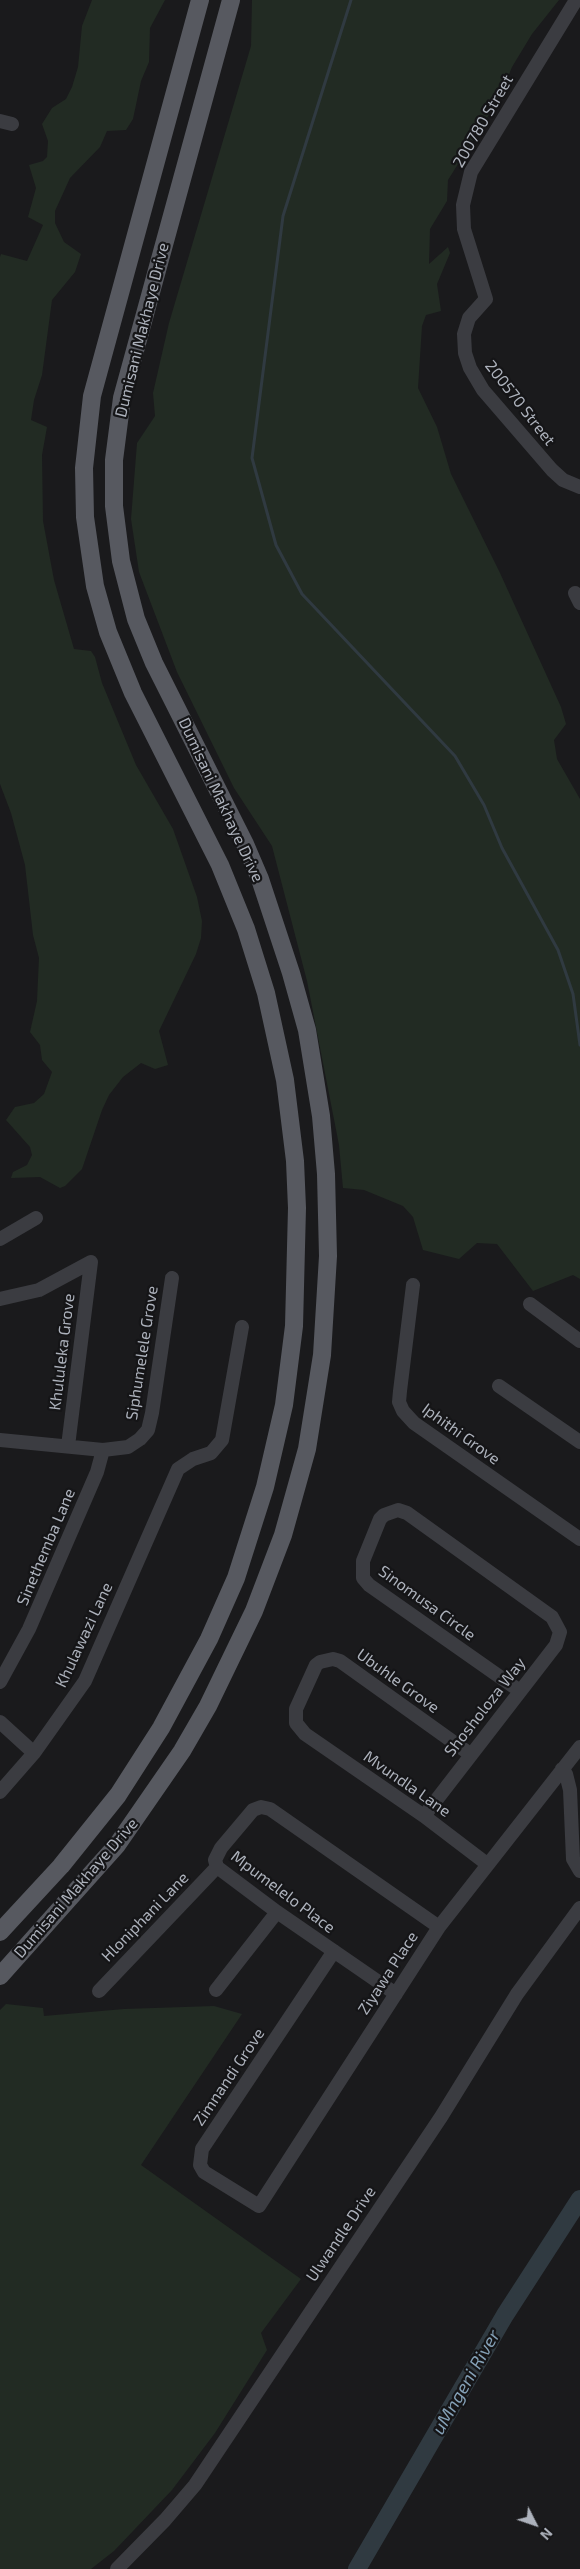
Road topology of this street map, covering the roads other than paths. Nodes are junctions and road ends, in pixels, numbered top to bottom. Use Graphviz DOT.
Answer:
graph roads {
  1 [pos="200,0"];
  2 [pos="231,0"];
  3 [pos="576,0"];
  4 [pos="486,299"];
  5 [pos="580,487"];
  6 [pos="36,1218"];
  7 [pos="0,1239"];
  8 [pos="172,1278"];
  9 [pos="413,1284"];
  10 [pos="0,1299"];
  11 [pos="530,1304"];
  12 [pos="242,1327"];
  13 [pos="580,1342"];
  14 [pos="499,1386"];
  15 [pos="0,1440"];
  16 [pos="580,1442"];
  17 [pos="68,1446"];
  18 [pos="103,1450"];
  19 [pos="580,1539"];
  20 [pos="552,1617"];
  21 [pos="0,1682"];
  22 [pos="520,1691"];
  23 [pos="0,1722"];
  24 [pos="306,1734"];
  25 [pos="580,1747"];
  26 [pos="34,1753"];
  27 [pos="470,1754"];
  28 [pos="562,1769"];
  29 [pos="0,1792"];
  30 [pos="424,1816"];
  31 [pos="487,1864"];
  32 [pos="217,1867"];
  33 [pos="580,1871"];
  34 [pos="580,1908"];
  35 [pos="276,1912"];
  36 [pos="438,1927"];
  37 [pos="0,1932"];
  38 [pos="334,1951"];
  39 [pos="0,1976"];
  40 [pos="216,1990"];
  41 [pos="99,1992"];
  42 [pos="396,1994"];
  43 [pos="259,2206"];
  44 [pos="117,2569"];
  1 -- 37 [label="main road, Dumisani Makhaye Drive"];
  2 -- 39 [label="main road, Dumisani Makhaye Drive"];
  3 -- 4 [label="street, 200780 Street"];
  4 -- 5 [label="street, 200570 Street"];
  6 -- 7 [label="street"];
  8 -- 18 [label="street, Siphumelele Grove"];
  9 -- 19 [label="street, Iphithi Grove"];
  10 -- 17 [label="street, Khululeka Grove"];
  11 -- 13 [label="street"];
  12 -- 26 [label="street, Khulawazi Lane"];
  14 -- 16 [label="street"];
  15 -- 17 [label="street, Siphumelele Grove"];
  17 -- 18 [label="street, Siphumelele Grove"];
  18 -- 21 [label="street, Sinethemba Lane"];
  20 -- 22 [label="street, Shosholoza Way"];
  20 -- 22 [label="street, Sinomusa Circle"];
  22 -- 27 [label="street, Shosholoza Way"];
  23 -- 26 [label="street"];
  24 -- 27 [label="street, Ubuhle Grove"];
  24 -- 30 [label="street, Mvundla Lane"];
  25 -- 28 [label="street, Ziyawa Place"];
  26 -- 29 [label="street, Khulawazi Lane"];
  27 -- 30 [label="street, Shosholoza Way"];
  28 -- 31 [label="street, Ziyawa Place"];
  28 -- 33 [label="street"];
  30 -- 31 [label="street, Mvundla Lane"];
  31 -- 36 [label="street, Ziyawa Place"];
  32 -- 35 [label="street, Mpumelelo Place"];
  32 -- 36 [label="street, Mpumelelo Place"];
  32 -- 41 [label="street, Hloniphani Lane"];
  34 -- 44 [label="street, Ulwandle Drive"];
  35 -- 38 [label="street, Mpumelelo Place"];
  35 -- 40 [label="street"];
  36 -- 42 [label="street, Ziyawa Place"];
  38 -- 42 [label="street, Mpumelelo Place"];
  38 -- 43 [label="street, Zimnandi Grove"];
  42 -- 43 [label="street, Ziyawa Place"];
}
